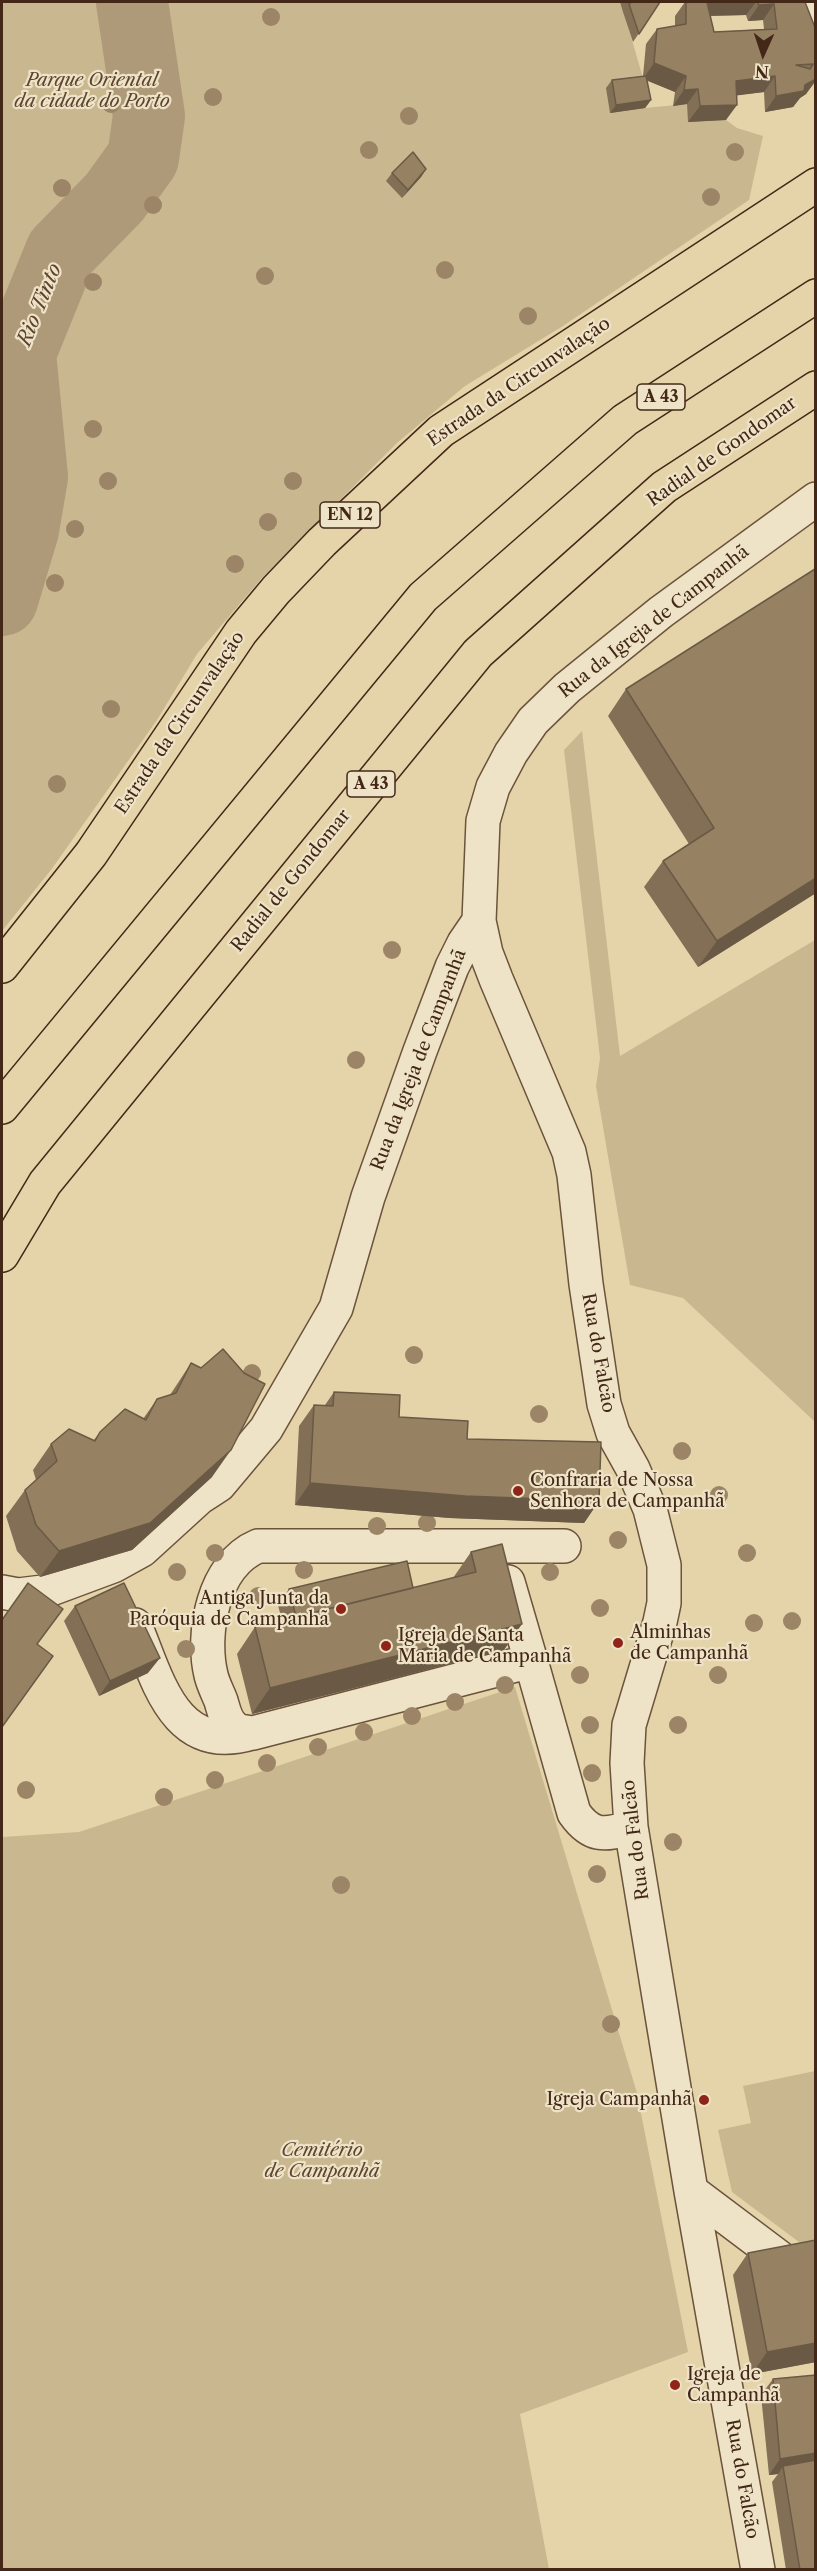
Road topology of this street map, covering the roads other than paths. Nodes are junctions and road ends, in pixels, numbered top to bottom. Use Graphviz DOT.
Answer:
graph roads {
  1 [pos="803,2"];
  2 [pos="816,30"];
  3 [pos="816,185"];
  4 [pos="816,296"];
  5 [pos="816,388"];
  6 [pos="816,499"];
  7 [pos="479,921"];
  8 [pos="2,966"];
  9 [pos="2,1107"];
  10 [pos="2,1255"];
  11 [pos="498,1546"];
  12 [pos="564,1546"];
  13 [pos="115,1587"];
  14 [pos="2,1592"];
  15 [pos="531,1661"];
  16 [pos="253,1733"];
  17 [pos="631,1827"];
  18 [pos="691,2191"];
  19 [pos="816,2285"];
  20 [pos="758,2570"];
  1 -- 2 [label="street"];
  3 -- 8 [label="main road, Estrada da Circunvalação / EN 12"];
  4 -- 9 [label="main road, A 43"];
  5 -- 10 [label="main road, Radial de Gondomar / A 43"];
  6 -- 7 [label="street, Rua da Igreja de Campanhã"];
  7 -- 13 [label="street, Rua da Igreja de Campanhã"];
  7 -- 17 [label="street, Rua do Falcão"];
  11 -- 12 [label="street"];
  11 -- 15 [label="street"];
  11 -- 16 [label="street"];
  13 -- 14 [label="street, Rua da Igreja de Campanhã"];
  13 -- 16 [label="street"];
  15 -- 16 [label="street"];
  15 -- 17 [label="street"];
  17 -- 18 [label="street, Rua do Falcão"];
  18 -- 19 [label="street"];
  18 -- 20 [label="street, Rua do Falcão"];
}
